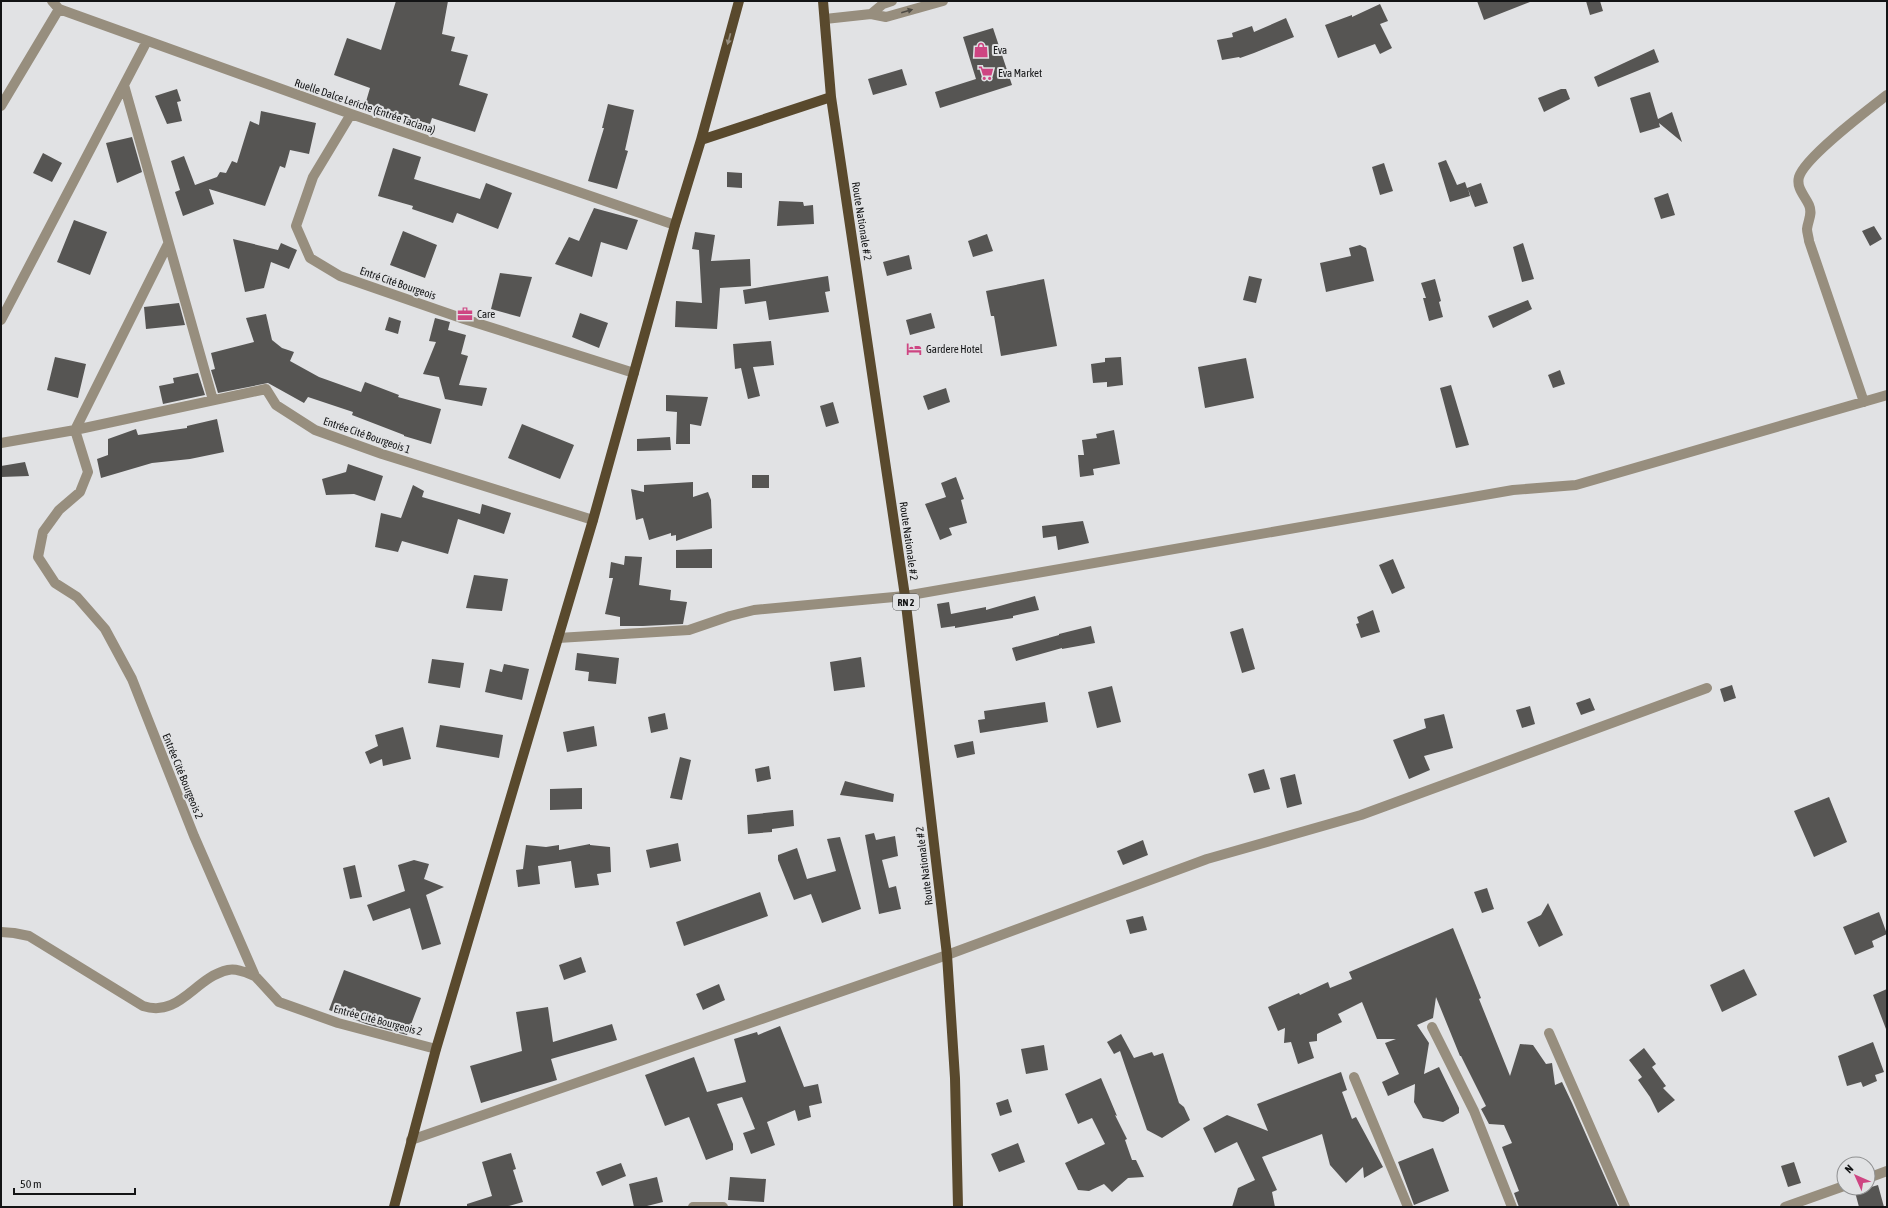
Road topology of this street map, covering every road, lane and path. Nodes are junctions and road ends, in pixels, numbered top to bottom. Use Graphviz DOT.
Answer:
graph roads {
  1 [pos="739,1"];
  2 [pos="823,1"];
  3 [pos="892,1"];
  4 [pos="943,1"];
  5 [pos="55,5"];
  6 [pos="871,14"];
  7 [pos="825,19"];
  8 [pos="147,41"];
  9 [pos="124,85"];
  10 [pos="1887,95"];
  11 [pos="831,97"];
  12 [pos="1,106"];
  13 [pos="351,114"];
  14 [pos="701,140"];
  15 [pos="675,225"];
  16 [pos="168,244"];
  17 [pos="1,320"];
  18 [pos="634,373"];
  19 [pos="1887,396"];
  20 [pos="213,400"];
  21 [pos="1864,402"];
  22 [pos="74,430"];
  23 [pos="1,443"];
  24 [pos="593,520"];
  25 [pos="905,596"];
  26 [pos="558,638"];
  27 [pos="1707,688"];
  28 [pos="1,932"];
  29 [pos="947,956"];
  30 [pos="255,976"];
  31 [pos="1432,1027"];
  32 [pos="1549,1033"];
  33 [pos="436,1049"];
  34 [pos="1354,1077"];
  35 [pos="411,1140"];
  36 [pos="1887,1171"];
  37 [pos="1876,1175"];
  38 [pos="1836,1189"];
  39 [pos="394,1207"];
  40 [pos="693,1207"];
  41 [pos="723,1207"];
  42 [pos="958,1207"];
  43 [pos="1408,1207"];
  44 [pos="1512,1207"];
  45 [pos="1625,1207"];
  46 [pos="1786,1207"];
  1 -- 14 [label="main road, one-way"];
  2 -- 7 [label="main road, Route Nationale # 2 / RN 2"];
  3 -- 6 [label="street"];
  6 -- 4 [label="street, one-way"];
  5 -- 8 [label="street, Ruelle Dalce Leriche (Entrée Taciana)"];
  5 -- 12 [label="street"];
  6 -- 7 [label="street"];
  7 -- 11 [label="main road, Route Nationale # 2 / RN 2"];
  8 -- 9 [label="street"];
  8 -- 13 [label="street, Ruelle Dalce Leriche (Entrée Taciana)"];
  9 -- 16 [label="street"];
  9 -- 17 [label="street"];
  10 -- 21 [label="street"];
  11 -- 14 [label="main road"];
  11 -- 25 [label="main road, Route Nationale # 2 / RN 2"];
  13 -- 15 [label="street, Ruelle Dalce Leriche (Entrée Taciana)"];
  13 -- 18 [label="street, Entré Cité Bourgeois"];
  14 -- 15 [label="main road"];
  15 -- 18 [label="main road"];
  16 -- 20 [label="street"];
  16 -- 22 [label="street"];
  18 -- 24 [label="main road"];
  19 -- 21 [label="street"];
  20 -- 22 [label="street, Entrée Cité Bourgeois 1"];
  20 -- 24 [label="street, Entrée Cité Bourgeois 1"];
  21 -- 25 [label="street"];
  22 -- 23 [label="street, Entrée Cité Bourgeois 1"];
  22 -- 30 [label="street, Entrée Cité Bourgeois 2"];
  24 -- 26 [label="main road"];
  25 -- 26 [label="street"];
  25 -- 29 [label="main road, Route Nationale # 2 / RN 2"];
  26 -- 33 [label="main road"];
  27 -- 29 [label="street"];
  28 -- 30 [label="street"];
  29 -- 35 [label="street"];
  29 -- 42 [label="main road, Route Nationale # 2 / RN 2"];
  30 -- 33 [label="street, Entrée Cité Bourgeois 2"];
  31 -- 44 [label="street"];
  32 -- 45 [label="street"];
  33 -- 35 [label="main road"];
  34 -- 43 [label="street"];
  35 -- 39 [label="main road"];
  36 -- 37 [label="street"];
  38 -- 46 [label="street"];
  40 -- 41 [label="street"];
}
